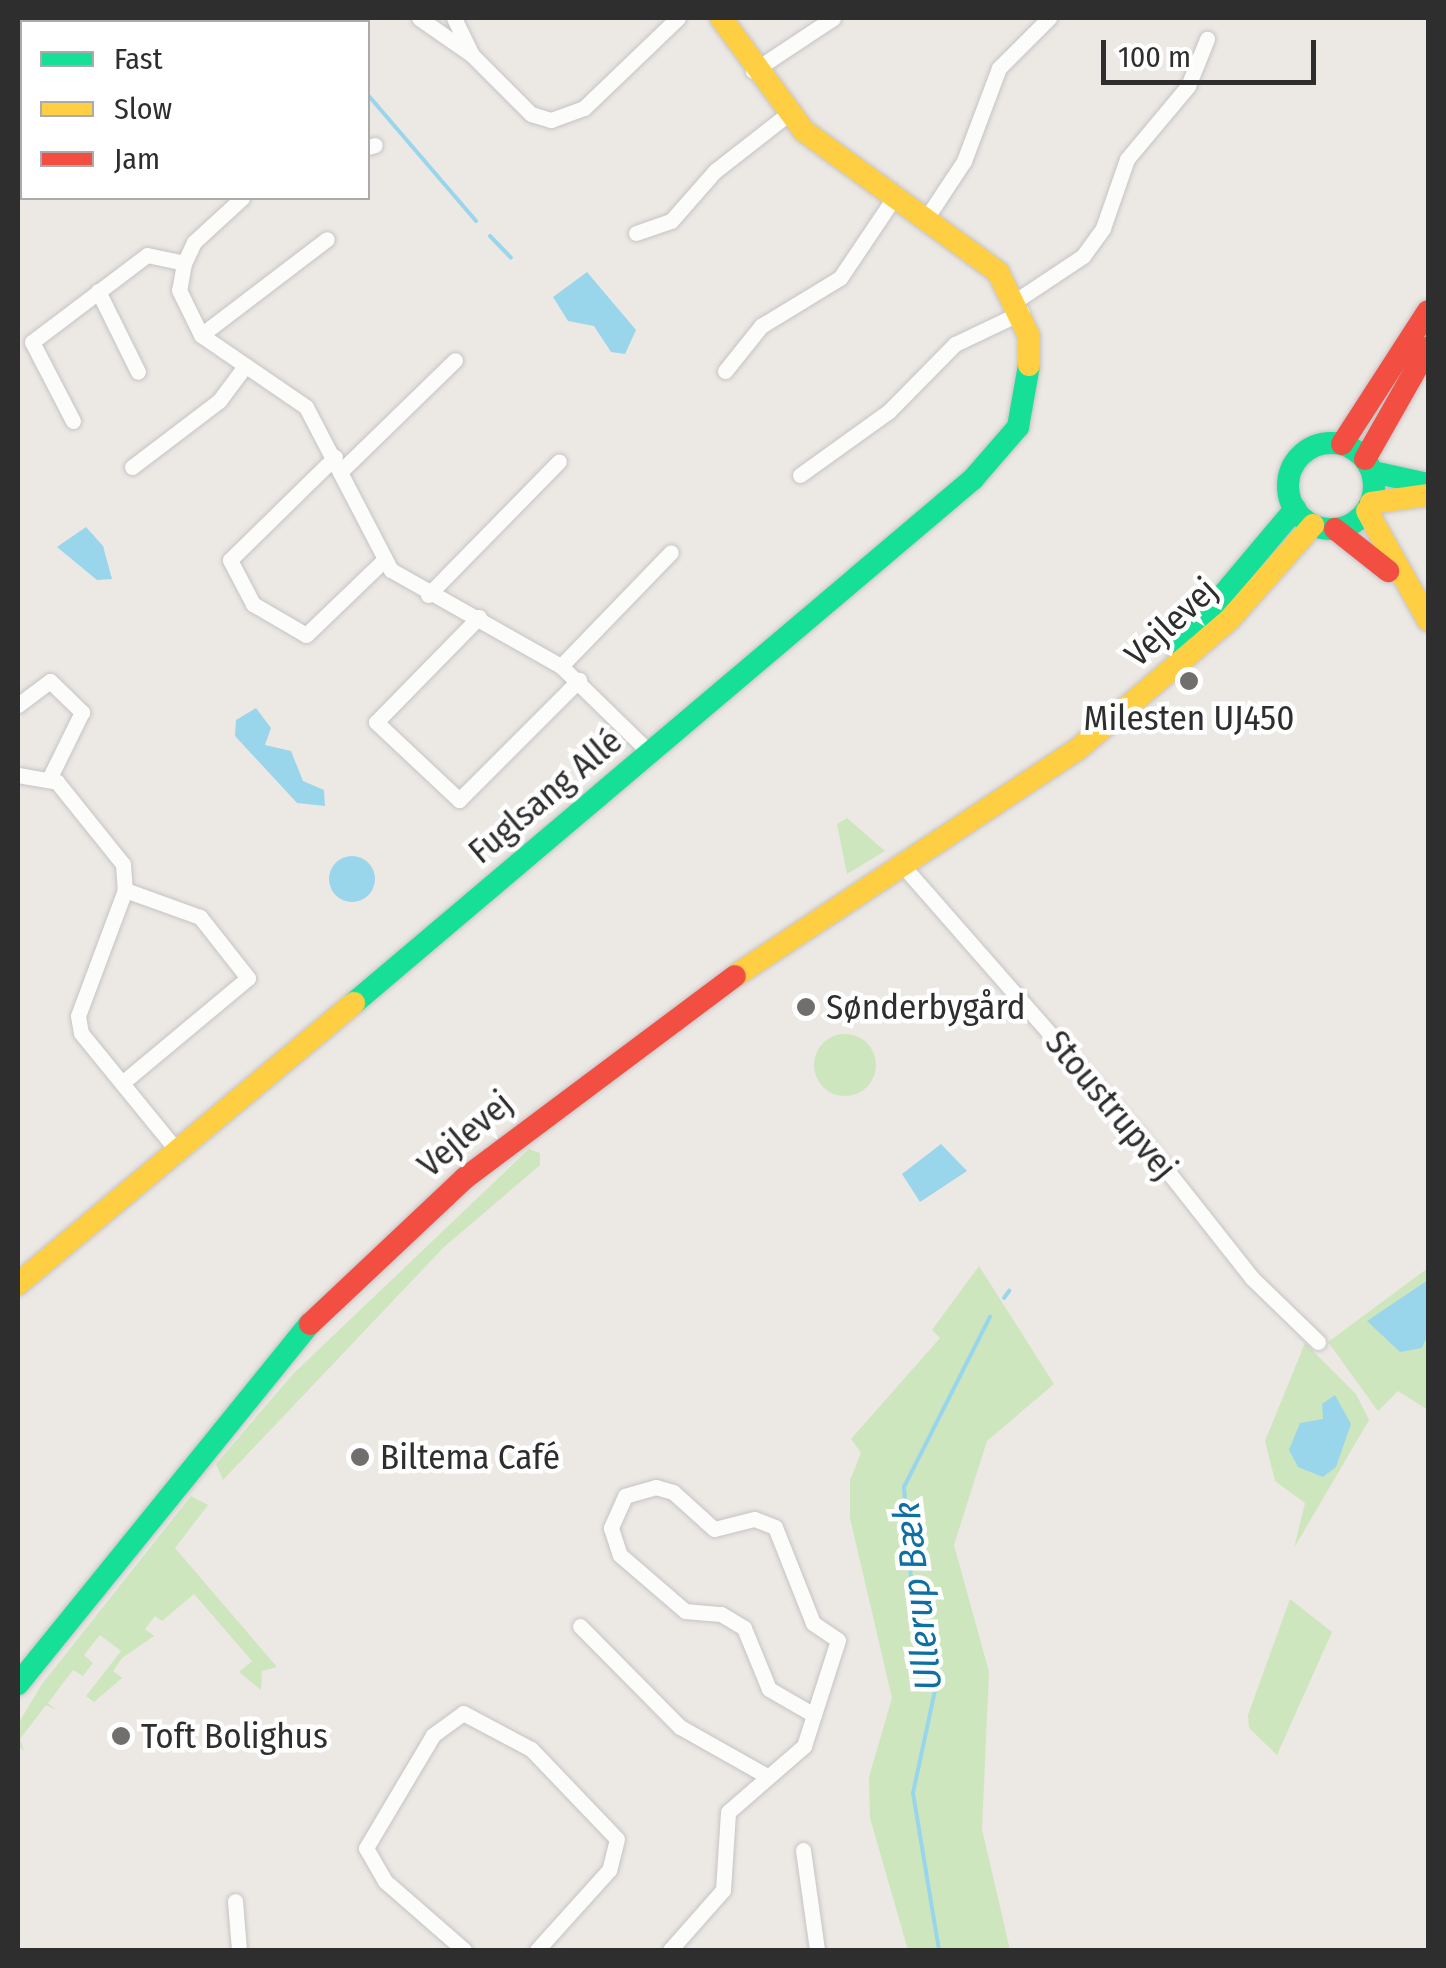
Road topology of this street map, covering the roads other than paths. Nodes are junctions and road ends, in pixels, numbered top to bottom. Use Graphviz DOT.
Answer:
graph roads {
  1 [pos="420,18"];
  2 [pos="454,18"];
  3 [pos="721,18"];
  4 [pos="833,18"];
  5 [pos="1049,18"];
  6 [pos="668,19"];
  7 [pos="1206,39"];
  8 [pos="472,55"];
  9 [pos="753,71"];
  10 [pos="788,114"];
  11 [pos="894,196"];
  12 [pos="240,200"];
  13 [pos="927,217"];
  14 [pos="636,233"];
  15 [pos="326,239"];
  16 [pos="184,263"];
  17 [pos="98,291"];
  18 [pos="1020,306"];
  19 [pos="1428,311"];
  20 [pos="201,335"];
  21 [pos="1428,348"];
  22 [pos="455,360"];
  23 [pos="245,366"];
  24 [pos="725,371"];
  25 [pos="138,372"];
  26 [pos="73,421"];
  27 [pos="1342,444"];
  28 [pos="558,461"];
  29 [pos="338,464"];
  30 [pos="1369,466"];
  31 [pos="132,467"];
  32 [pos="800,475"];
  33 [pos="1428,484"];
  34 [pos="1428,495"];
  35 [pos="1369,506"];
  36 [pos="1294,509"];
  37 [pos="1324,527"];
  38 [pos="671,552"];
  39 [pos="383,560"];
  40 [pos="1405,588"];
  41 [pos="428,595"];
  42 [pos="479,617"];
  43 [pos="1428,620"];
  44 [pos="562,666"];
  45 [pos="579,680"];
  46 [pos="18,705"];
  47 [pos="650,754"];
  48 [pos="1063,755"];
  49 [pos="18,775"];
  50 [pos="50,777"];
  51 [pos="904,867"];
  52 [pos="124,890"];
  53 [pos="122,1083"];
  54 [pos="179,1153"];
  55 [pos="18,1284"];
  56 [pos="1318,1342"];
  57 [pos="580,1626"];
  58 [pos="18,1684"];
  59 [pos="814,1715"];
  60 [pos="767,1776"];
  61 [pos="803,1850"];
  62 [pos="234,1902"];
  63 [pos="818,1932"];
  64 [pos="680,1948"];
  65 [pos="239,1950"];
  66 [pos="464,1950"];
  67 [pos="537,1950"];
  68 [pos="808,1950"];
  69 [pos="817,1950"];
  1 -- 8 [label="street"];
  2 -- 8 [label="street"];
  3 -- 9 [label="street"];
  4 -- 9 [label="street"];
  5 -- 13 [label="street"];
  6 -- 8 [label="street"];
  7 -- 18 [label="street"];
  9 -- 10 [label="street"];
  10 -- 11 [label="street"];
  10 -- 14 [label="street"];
  11 -- 13 [label="street"];
  11 -- 24 [label="street"];
  12 -- 16 [label="street"];
  13 -- 18 [label="street"];
  15 -- 20 [label="street"];
  16 -- 17 [label="street"];
  16 -- 20 [label="street"];
  17 -- 25 [label="street"];
  17 -- 26 [label="street"];
  18 -- 32 [label="street"];
  18 -- 47 [label="street, Fuglsang Allé"];
  19 -- 27 [label="street"];
  20 -- 23 [label="street"];
  21 -- 30 [label="street"];
  22 -- 29 [label="street"];
  23 -- 29 [label="street"];
  23 -- 31 [label="street"];
  27 -- 30 [label="street"];
  27 -- 36 [label="street"];
  28 -- 41 [label="street"];
  29 -- 39 [label="street"];
  29 -- 39 [label="street"];
  30 -- 33 [label="street"];
  30 -- 35 [label="street"];
  34 -- 35 [label="street"];
  35 -- 37 [label="street"];
  35 -- 40 [label="street"];
  36 -- 37 [label="street"];
  36 -- 48 [label="street, Vejlevej"];
  37 -- 40 [label="street"];
  37 -- 48 [label="street, Vejlevej"];
  38 -- 44 [label="street"];
  39 -- 41 [label="street"];
  40 -- 43 [label="street"];
  41 -- 42 [label="street"];
  42 -- 44 [label="street"];
  42 -- 45 [label="street"];
  44 -- 45 [label="street"];
  45 -- 47 [label="street"];
  46 -- 50 [label="street"];
  47 -- 54 [label="street, Fuglsang Allé"];
  48 -- 51 [label="street, Vejlevej"];
  49 -- 50 [label="street"];
  50 -- 52 [label="street"];
  51 -- 56 [label="street, Stoustrupvej"];
  51 -- 58 [label="street, Vejlevej"];
  52 -- 53 [label="street"];
  52 -- 53 [label="street"];
  53 -- 54 [label="street"];
  54 -- 55 [label="street, Fuglsang Allé"];
  57 -- 60 [label="street"];
  59 -- 59 [label="street"];
  59 -- 60 [label="street"];
  60 -- 64 [label="street"];
  61 -- 63 [label="street"];
  62 -- 65 [label="street"];
  63 -- 68 [label="street"];
  63 -- 69 [label="street"];
  66 -- 67 [label="street"];
}
